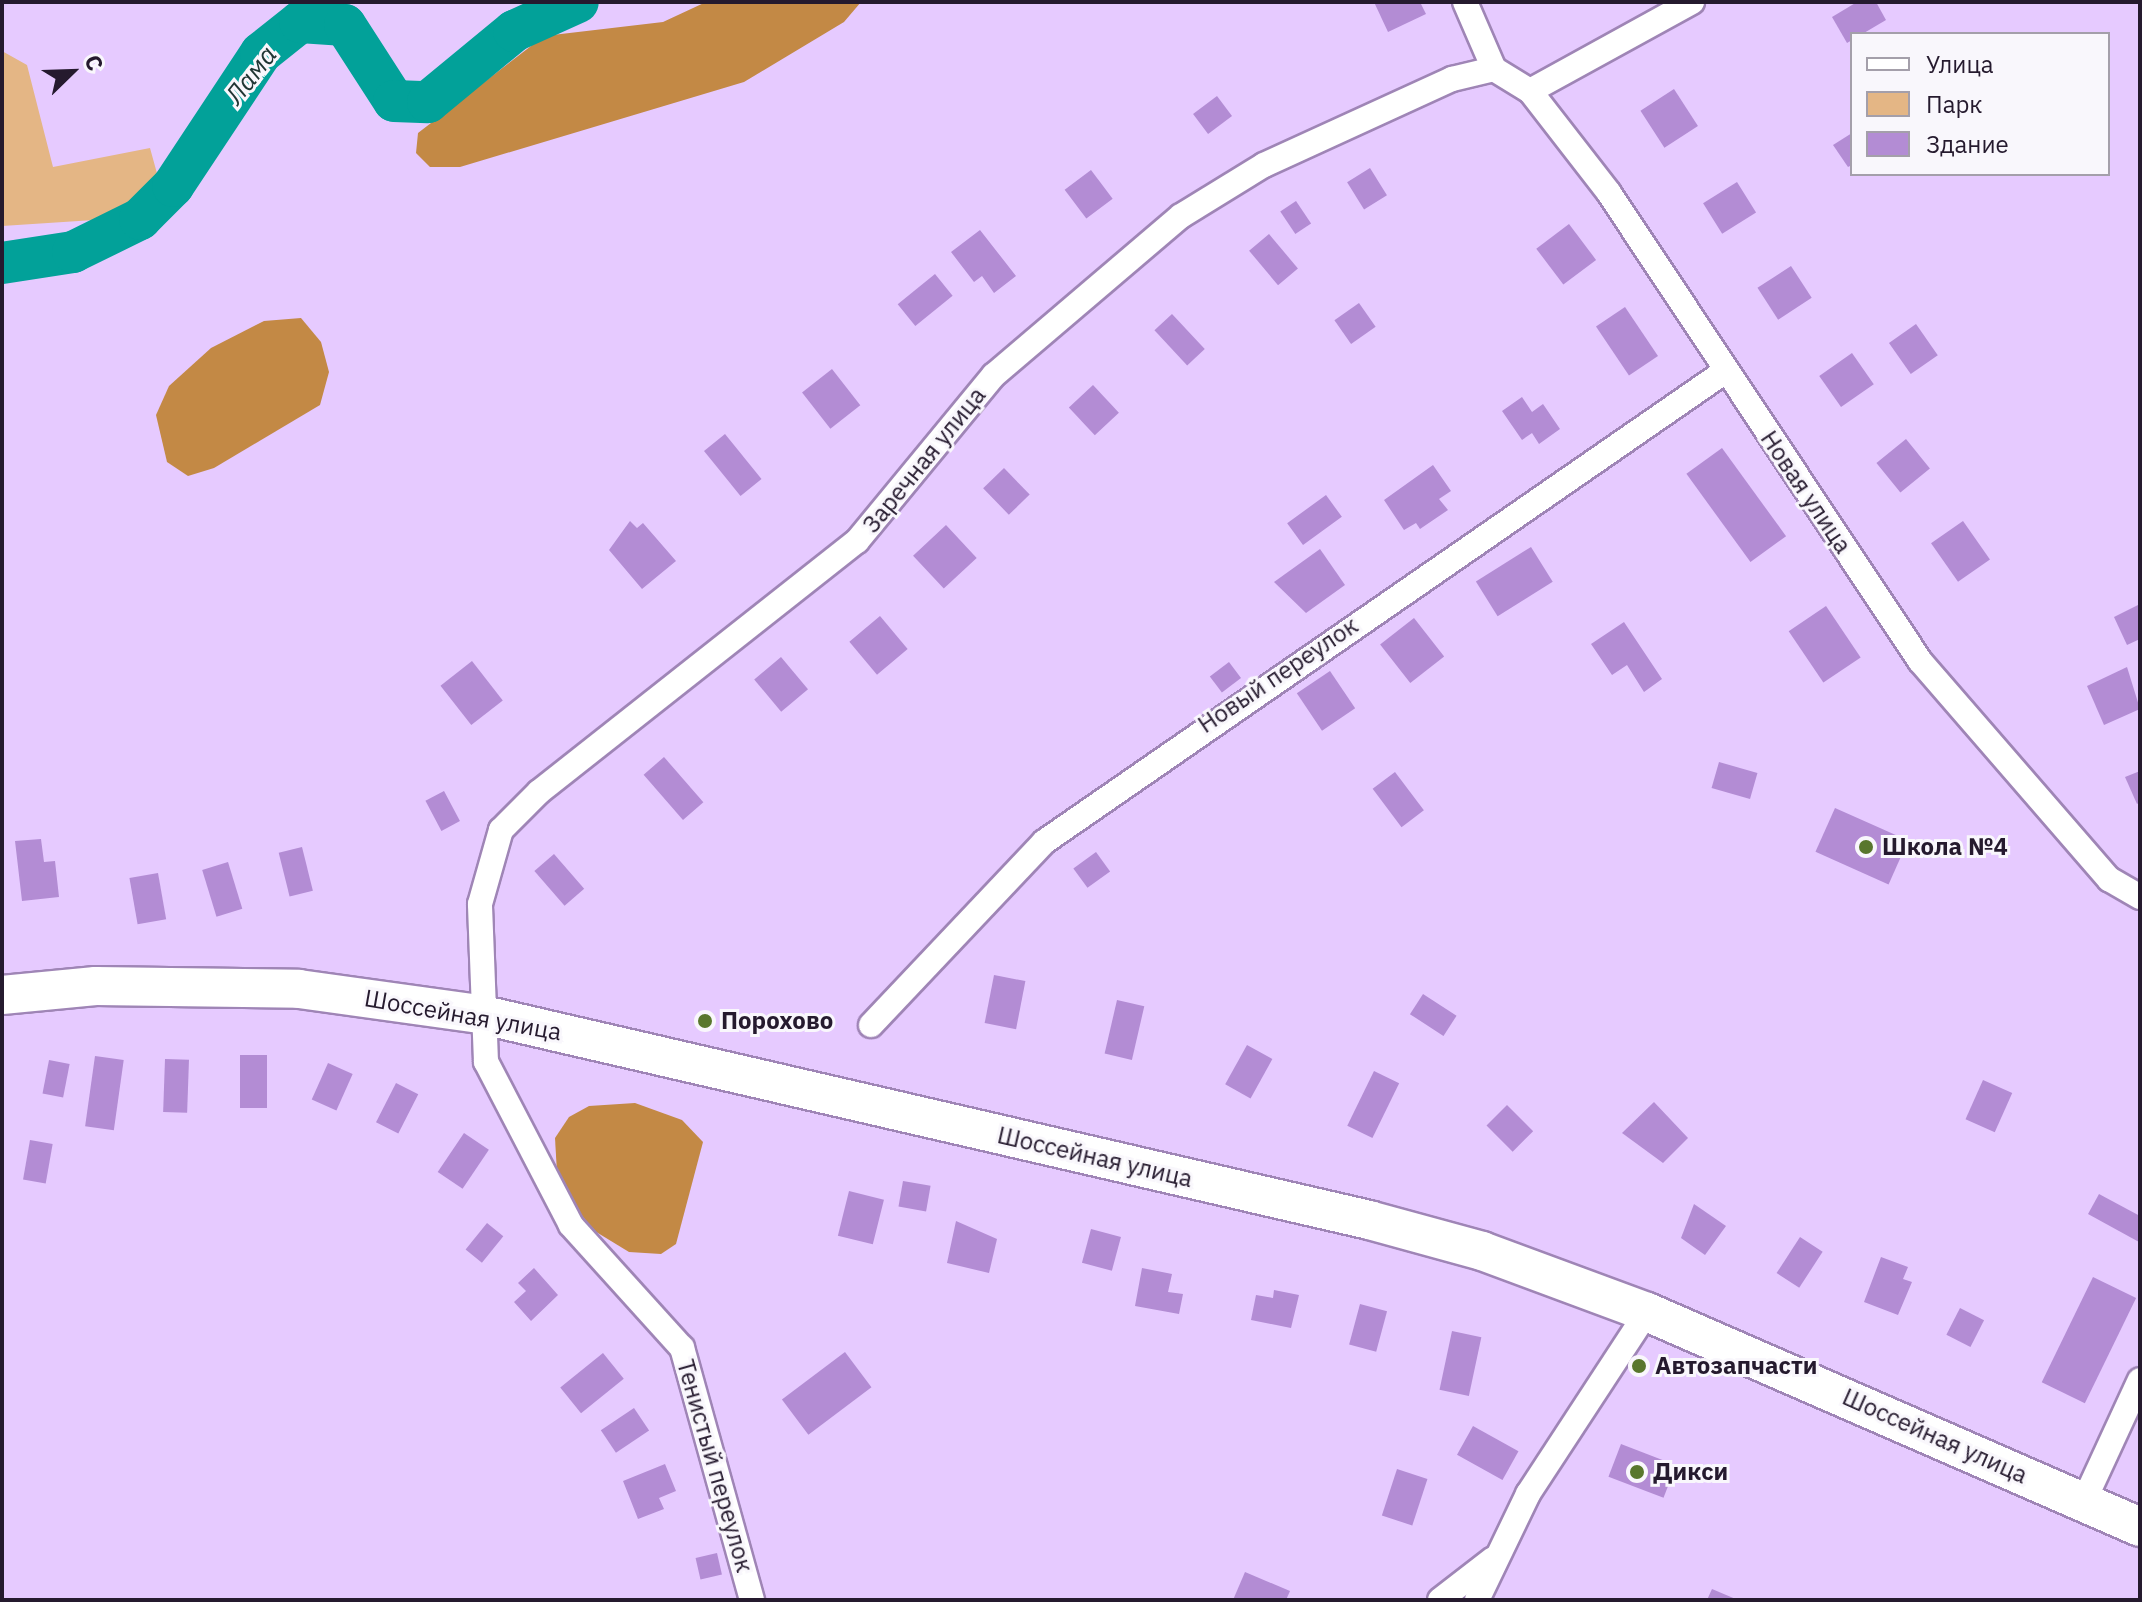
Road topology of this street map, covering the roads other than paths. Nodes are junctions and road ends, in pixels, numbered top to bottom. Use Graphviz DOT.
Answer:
graph roads {
  1 [pos="1465,2"];
  2 [pos="1692,2"];
  3 [pos="1494,69"];
  4 [pos="1530,91"];
  5 [pos="1724,372"];
  6 [pos="2140,897"];
  7 [pos="2,995"];
  8 [pos="479,1014"];
  9 [pos="871,1025"];
  10 [pos="1647,1312"];
  11 [pos="2140,1380"];
  12 [pos="2084,1501"];
  13 [pos="2140,1527"];
  14 [pos="1495,1557"];
  15 [pos="752,1600"];
  16 [pos="1440,1600"];
  17 [pos="1477,1600"];
  1 -- 3 [label="street"];
  2 -- 4 [label="street"];
  3 -- 4 [label="street, Новая улица"];
  3 -- 8 [label="street, Заречная улица"];
  4 -- 5 [label="street, Новая улица"];
  5 -- 6 [label="street, Новая улица"];
  5 -- 9 [label="street, Новый переулок"];
  7 -- 8 [label="main road, Шоссейная улица"];
  8 -- 10 [label="main road, Шоссейная улица"];
  8 -- 15 [label="street, Тенистый переулок"];
  10 -- 12 [label="main road, Шоссейная улица"];
  10 -- 14 [label="street"];
  11 -- 12 [label="street"];
  12 -- 13 [label="main road, Шоссейная улица"];
  14 -- 16 [label="street"];
  14 -- 17 [label="street"];
}
